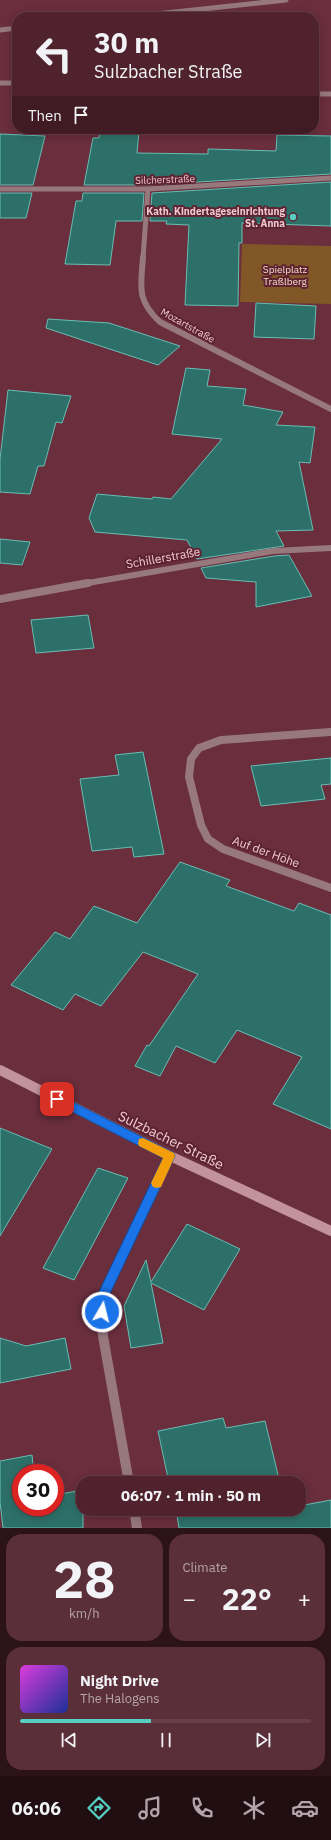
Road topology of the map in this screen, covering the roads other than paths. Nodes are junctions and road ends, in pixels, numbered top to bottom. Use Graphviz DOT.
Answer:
graph roads {
  1 [pos="286,0"];
  2 [pos="174,12"];
  3 [pos="12,29"];
  4 [pos="0,30"];
  5 [pos="0,83"];
  6 [pos="12,83"];
  7 [pos="319,94"];
  8 [pos="331,94"];
  9 [pos="331,178"];
  10 [pos="0,189"];
  11 [pos="148,189"];
  12 [pos="331,410"];
  13 [pos="331,548"];
  14 [pos="0,598"];
  15 [pos="331,732"];
  16 [pos="331,888"];
  17 [pos="0,1070"];
  18 [pos="170,1156"];
  19 [pos="331,1231"];
  20 [pos="128,1476"];
  21 [pos="135,1516"];
  22 [pos="137,1528"];
  1 -- 2 [label="street"];
  3 -- 4 [label="street"];
  5 -- 6 [label="street"];
  7 -- 8 [label="street"];
  9 -- 11 [label="street, Silcherstraße"];
  10 -- 11 [label="street, Silcherstraße"];
  11 -- 12 [label="street, Mozartstraße"];
  13 -- 14 [label="street, Schillerstraße"];
  15 -- 16 [label="street, Auf der Höhe"];
  17 -- 18 [label="main road, Sulzbacher Straße"];
  18 -- 19 [label="main road, Sulzbacher Straße"];
  18 -- 20 [label="street"];
  21 -- 22 [label="street"];
}
